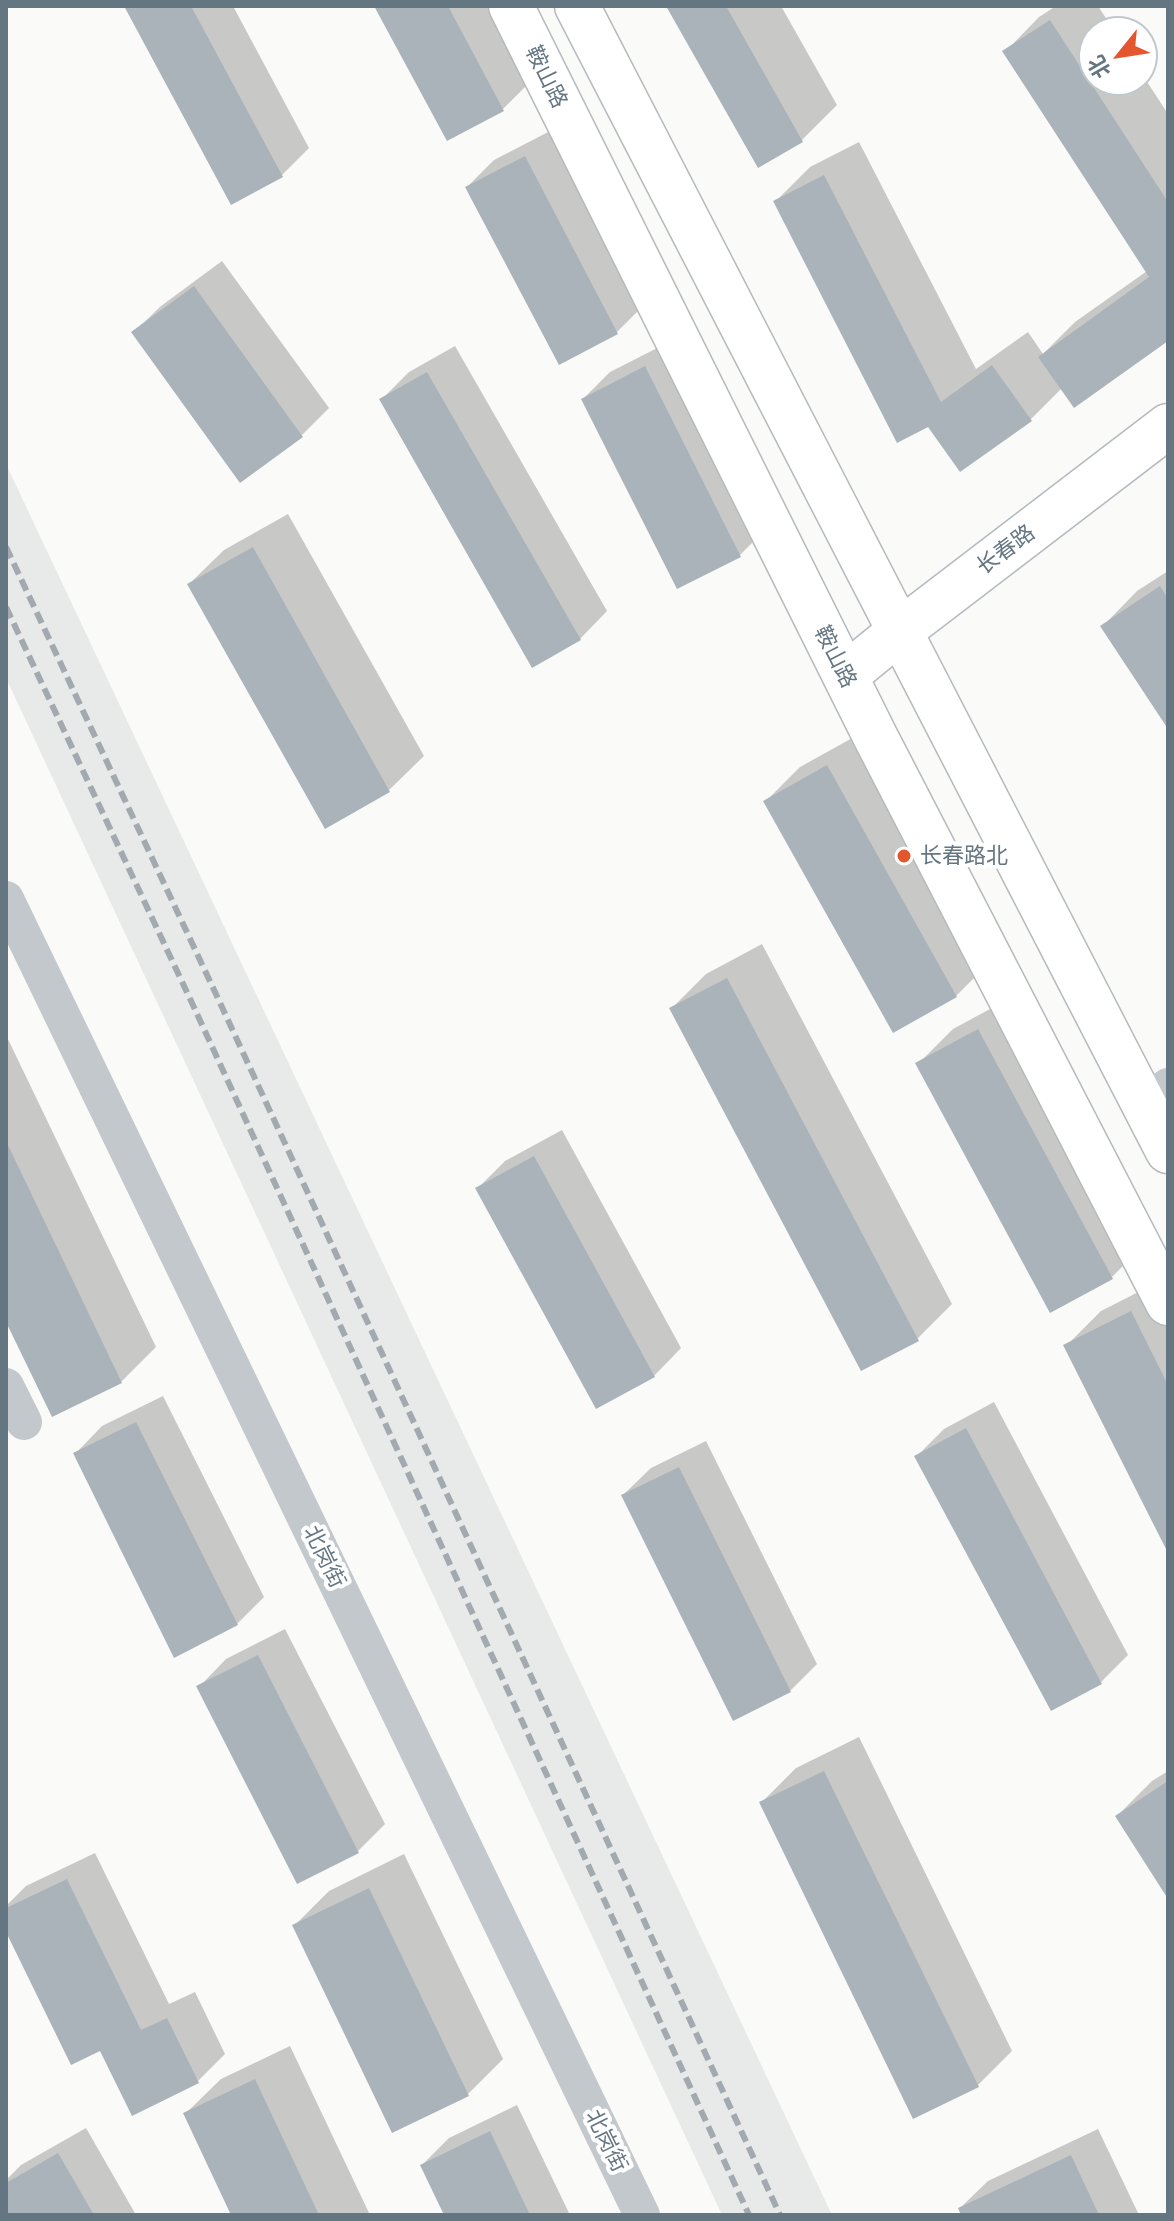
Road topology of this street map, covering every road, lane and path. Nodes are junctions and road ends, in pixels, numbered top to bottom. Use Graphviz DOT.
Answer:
graph roads {
  1 [pos="511,6"];
  2 [pos="577,6"];
  3 [pos="1168,426"];
  4 [pos="900,631"];
  5 [pos="845,676"];
  6 [pos="6,899"];
  7 [pos="1155,1095"];
  8 [pos="1168,1151"];
  9 [pos="1168,1303"];
  10 [pos="6,1386"];
  11 [pos="24,1422"];
  12 [pos="642,2215"];
  1 -- 5 [label="main road, 鞍山路"];
  2 -- 4 [label="main road"];
  3 -- 4 [label="main road, 长春路"];
  4 -- 5 [label="main road, 长春路"];
  4 -- 7 [label="main road"];
  5 -- 9 [label="main road, 鞍山路"];
  6 -- 12 [label="street, 北岗街"];
  7 -- 8 [label="main road"];
  10 -- 11 [label="street"];
}
